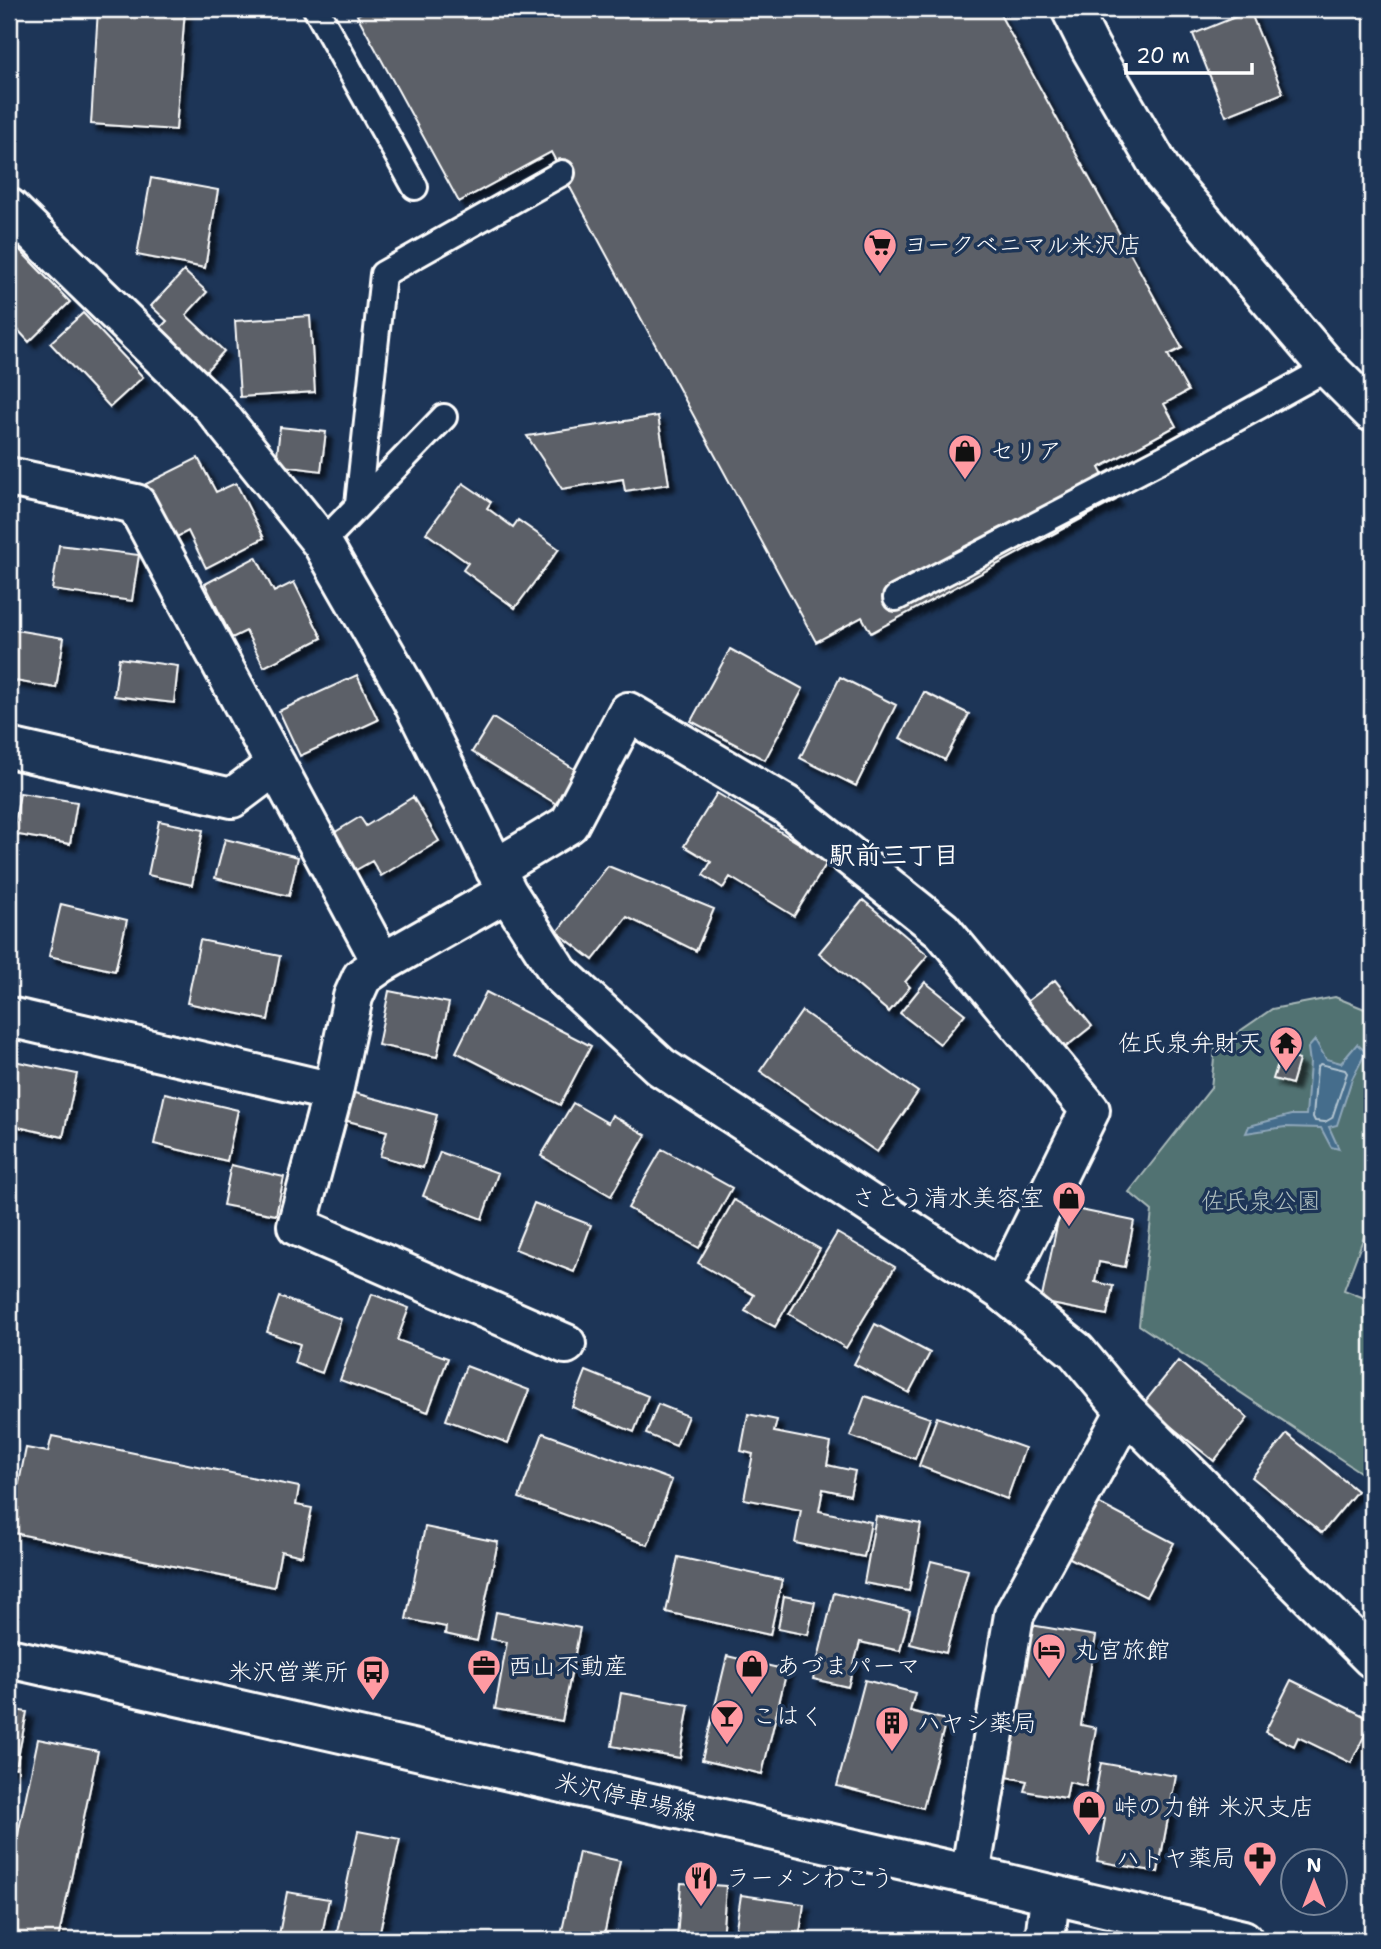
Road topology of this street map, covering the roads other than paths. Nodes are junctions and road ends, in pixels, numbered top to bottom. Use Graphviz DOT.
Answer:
graph roads {
  1 [pos="316,9"];
  2 [pos="1071,9"];
  3 [pos="562,173"];
  4 [pos="415,187"];
  5 [pos="9,208"];
  6 [pos="1328,368"];
  7 [pos="1372,412"];
  8 [pos="444,417"];
  9 [pos="9,477"];
  10 [pos="358,504"];
  11 [pos="322,543"];
  12 [pos="896,598"];
  13 [pos="9,748"];
  14 [pos="276,765"];
  15 [pos="501,881"];
  16 [pos="382,963"];
  17 [pos="9,1017"];
  18 [pos="333,1092"];
  19 [pos="1001,1290"];
  20 [pos="566,1343"];
  21 [pos="1126,1411"];
  22 [pos="9,1658"];
  23 [pos="1372,1658"];
  24 [pos="970,1875"];
  25 [pos="1050,1896"];
  26 [pos="1045,1940"];
  27 [pos="1243,1940"];
  1 -- 4 [label="lane"];
  2 -- 6 [label="street"];
  3 -- 10 [label="lane"];
  5 -- 11 [label="street"];
  6 -- 7 [label="street"];
  6 -- 12 [label="lane"];
  8 -- 10 [label="lane"];
  9 -- 14 [label="street"];
  10 -- 11 [label="lane"];
  11 -- 15 [label="street"];
  13 -- 14 [label="street"];
  14 -- 16 [label="street"];
  15 -- 16 [label="street"];
  15 -- 19 [label="street"];
  15 -- 19 [label="street"];
  16 -- 18 [label="street"];
  17 -- 18 [label="street"];
  18 -- 20 [label="street"];
  19 -- 21 [label="street"];
  21 -- 23 [label="street"];
  21 -- 24 [label="street"];
  22 -- 24 [label="street, 米沢停車場線"];
  24 -- 25 [label="street, 米沢停車場線"];
  25 -- 26 [label="street"];
  25 -- 27 [label="street, 米沢停車場線"];
}
